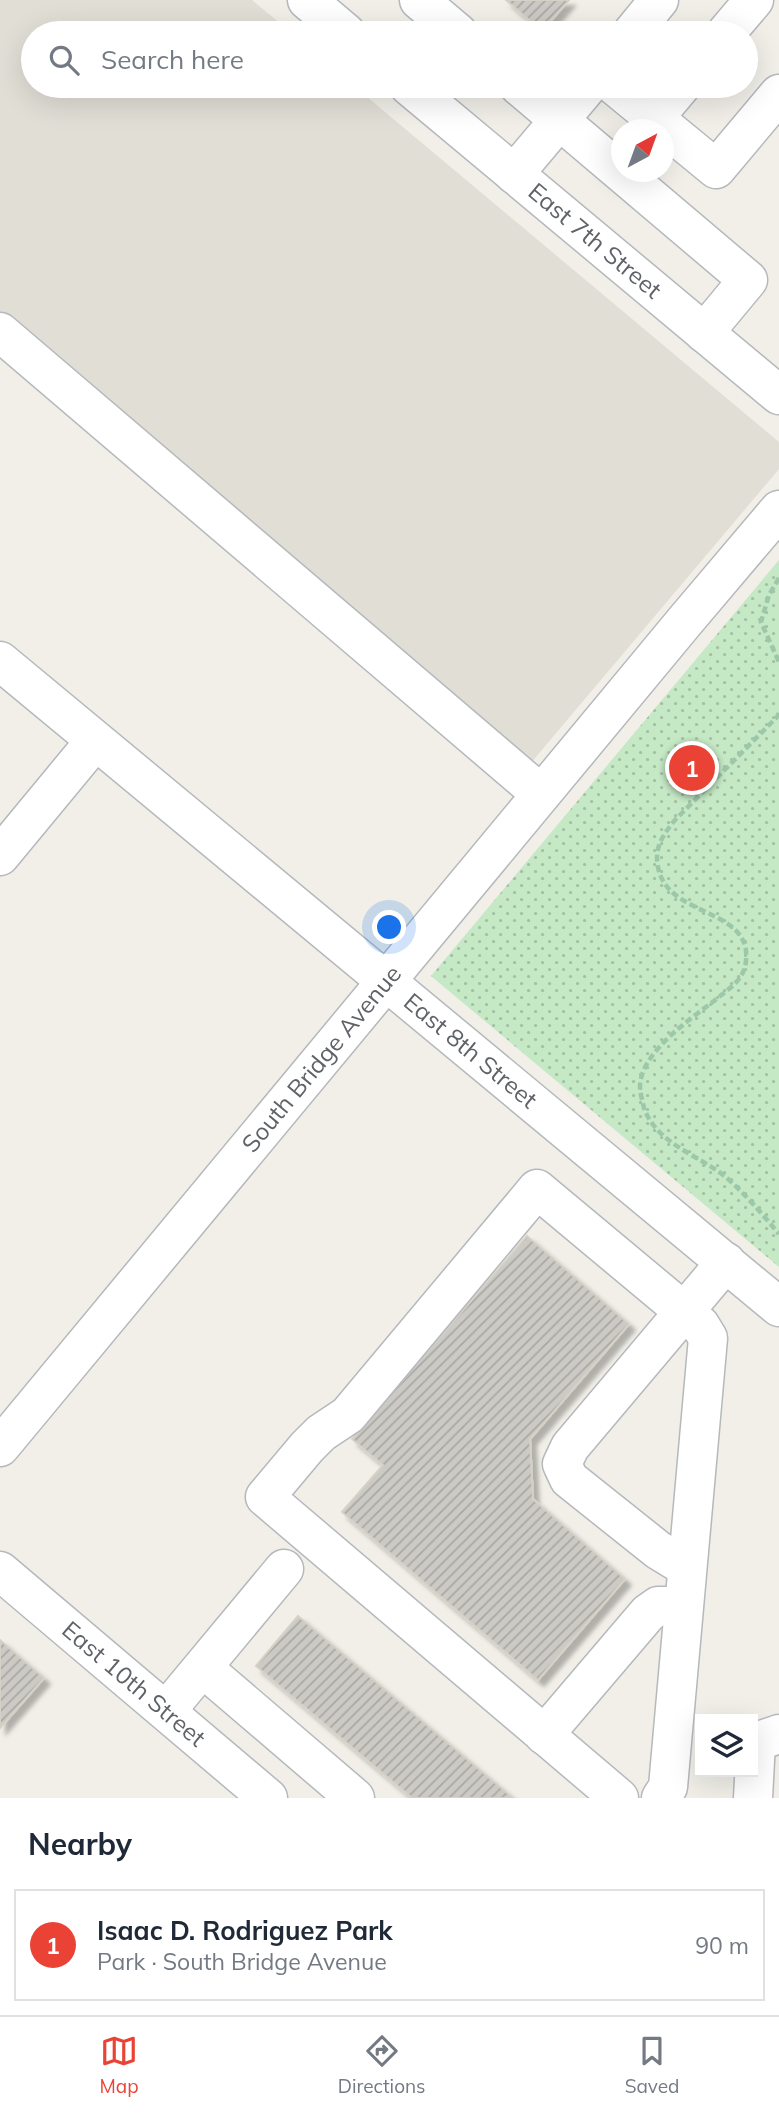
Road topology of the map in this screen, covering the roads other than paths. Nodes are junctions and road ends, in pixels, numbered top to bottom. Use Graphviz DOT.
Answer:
graph roads {
  1 [pos="307,0"];
  2 [pos="419,0"];
  3 [pos="659,0"];
  4 [pos="754,0"];
  5 [pos="332,21"];
  6 [pos="444,21"];
  7 [pos="642,21"];
  8 [pos="736,21"];
  9 [pos="779,94"];
  10 [pos="423,98"];
  11 [pos="533,98"];
  12 [pos="578,98"];
  13 [pos="630,98"];
  14 [pos="671,98"];
  15 [pos="654,118"];
  16 [pos="559,121"];
  17 [pos="514,174"];
  18 [pos="0,332"];
  19 [pos="704,333"];
  20 [pos="779,395"];
  21 [pos="779,510"];
  22 [pos="0,661"];
  23 [pos="95,741"];
  24 [pos="541,794"];
  25 [pos="0,856"];
  26 [pos="387,980"];
  27 [pos="726,1262"];
  28 [pos="779,1307"];
  29 [pos="685,1312"];
  30 [pos="0,1447"];
  31 [pos="687,1563"];
  32 [pos="284,1569"];
  33 [pos="0,1571"];
  34 [pos="683,1606"];
  35 [pos="202,1668"];
  36 [pos="166,1711"];
  37 [pos="779,1734"];
  38 [pos="544,1735"];
  39 [pos="268,1798"];
  40 [pos="355,1798"];
  41 [pos="619,1798"];
  42 [pos="661,1798"];
  43 [pos="753,1798"];
  1 -- 5 [label="street"];
  2 -- 6 [label="street"];
  3 -- 7 [label="street"];
  4 -- 8 [label="street"];
  9 -- 15 [label="street"];
  10 -- 17 [label="street, East 7th Street"];
  11 -- 16 [label="street"];
  12 -- 16 [label="street"];
  13 -- 15 [label="street"];
  14 -- 15 [label="street"];
  16 -- 17 [label="street"];
  16 -- 19 [label="street"];
  17 -- 19 [label="street, East 7th Street"];
  18 -- 24 [label="street"];
  19 -- 20 [label="street, East 7th Street"];
  21 -- 24 [label="street, South Bridge Avenue"];
  22 -- 23 [label="street, East 8th Street"];
  23 -- 25 [label="street"];
  23 -- 26 [label="street, East 8th Street"];
  24 -- 26 [label="street, South Bridge Avenue"];
  26 -- 27 [label="street, East 8th Street"];
  26 -- 30 [label="street, South Bridge Avenue"];
  27 -- 28 [label="street, East 8th Street"];
  27 -- 29 [label="street"];
  29 -- 31 [label="street"];
  29 -- 31 [label="street"];
  29 -- 38 [label="street"];
  31 -- 34 [label="street"];
  32 -- 35 [label="street"];
  33 -- 36 [label="street, East 10th Street"];
  34 -- 38 [label="street"];
  34 -- 42 [label="street"];
  35 -- 36 [label="street"];
  35 -- 40 [label="street"];
  36 -- 39 [label="street, East 10th Street"];
  37 -- 43 [label="street"];
  38 -- 41 [label="street"];
}
